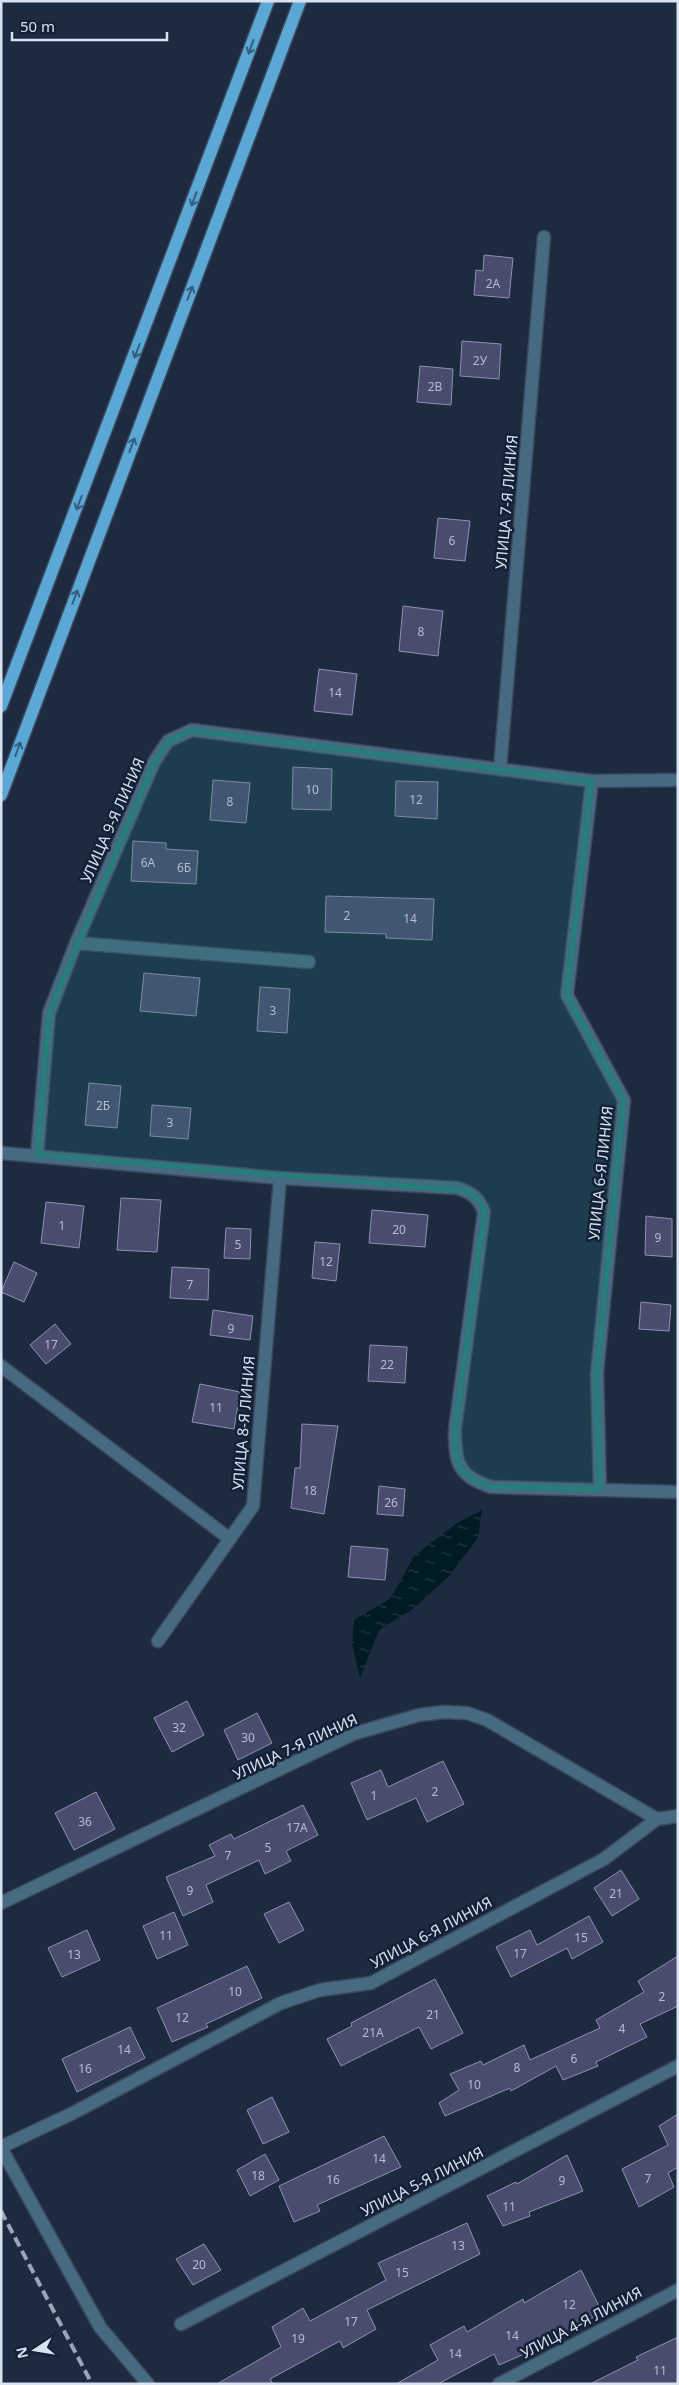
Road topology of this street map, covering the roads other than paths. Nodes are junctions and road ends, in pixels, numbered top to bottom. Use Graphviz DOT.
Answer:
graph roads {
  1 [pos="268,1"];
  2 [pos="300,1"];
  3 [pos="544,237"];
  4 [pos="1,706"];
  5 [pos="500,769"];
  6 [pos="678,780"];
  7 [pos="592,781"];
  8 [pos="1,795"];
  9 [pos="76,943"];
  10 [pos="309,962"];
  11 [pos="1,1153"];
  12 [pos="37,1155"];
  13 [pos="280,1178"];
  14 [pos="1,1366"];
  15 [pos="600,1489"];
  16 [pos="678,1492"];
  17 [pos="230,1539"];
  18 [pos="158,1641"];
  19 [pos="678,1816"];
  20 [pos="657,1819"];
  21 [pos="1,1903"];
  22 [pos="678,2066"];
  23 [pos="1,2148"];
  24 [pos="678,2290"];
  25 [pos="181,2324"];
  26 [pos="148,2384"];
  27 [pos="499,2384"];
  1 -- 4 [label="main road, one-way"];
  8 -- 2 [label="main road, one-way"];
  3 -- 5 [label="street, УЛИЦА 7-Я ЛИНИЯ"];
  5 -- 7 [label="street, УЛИЦА 9-Я ЛИНИЯ"];
  5 -- 9 [label="street, УЛИЦА 9-Я ЛИНИЯ"];
  6 -- 7 [label="street"];
  7 -- 15 [label="street, УЛИЦА 6-Я ЛИНИЯ"];
  9 -- 10 [label="street"];
  9 -- 12 [label="street, УЛИЦА 9-Я ЛИНИЯ"];
  11 -- 12 [label="street"];
  12 -- 13 [label="street"];
  13 -- 15 [label="street"];
  13 -- 17 [label="street, УЛИЦА 8-Я ЛИНИЯ"];
  14 -- 17 [label="street"];
  15 -- 16 [label="street"];
  17 -- 18 [label="street, УЛИЦА 8-Я ЛИНИЯ"];
  19 -- 20 [label="street, УЛИЦА 6-Я ЛИНИЯ"];
  20 -- 21 [label="street, УЛИЦА 7-Я ЛИНИЯ"];
  20 -- 23 [label="street, УЛИЦА 6-Я ЛИНИЯ"];
  22 -- 25 [label="street, УЛИЦА 5-Я ЛИНИЯ"];
  23 -- 26 [label="street"];
  24 -- 27 [label="street, УЛИЦА 4-Я ЛИНИЯ"];
}
